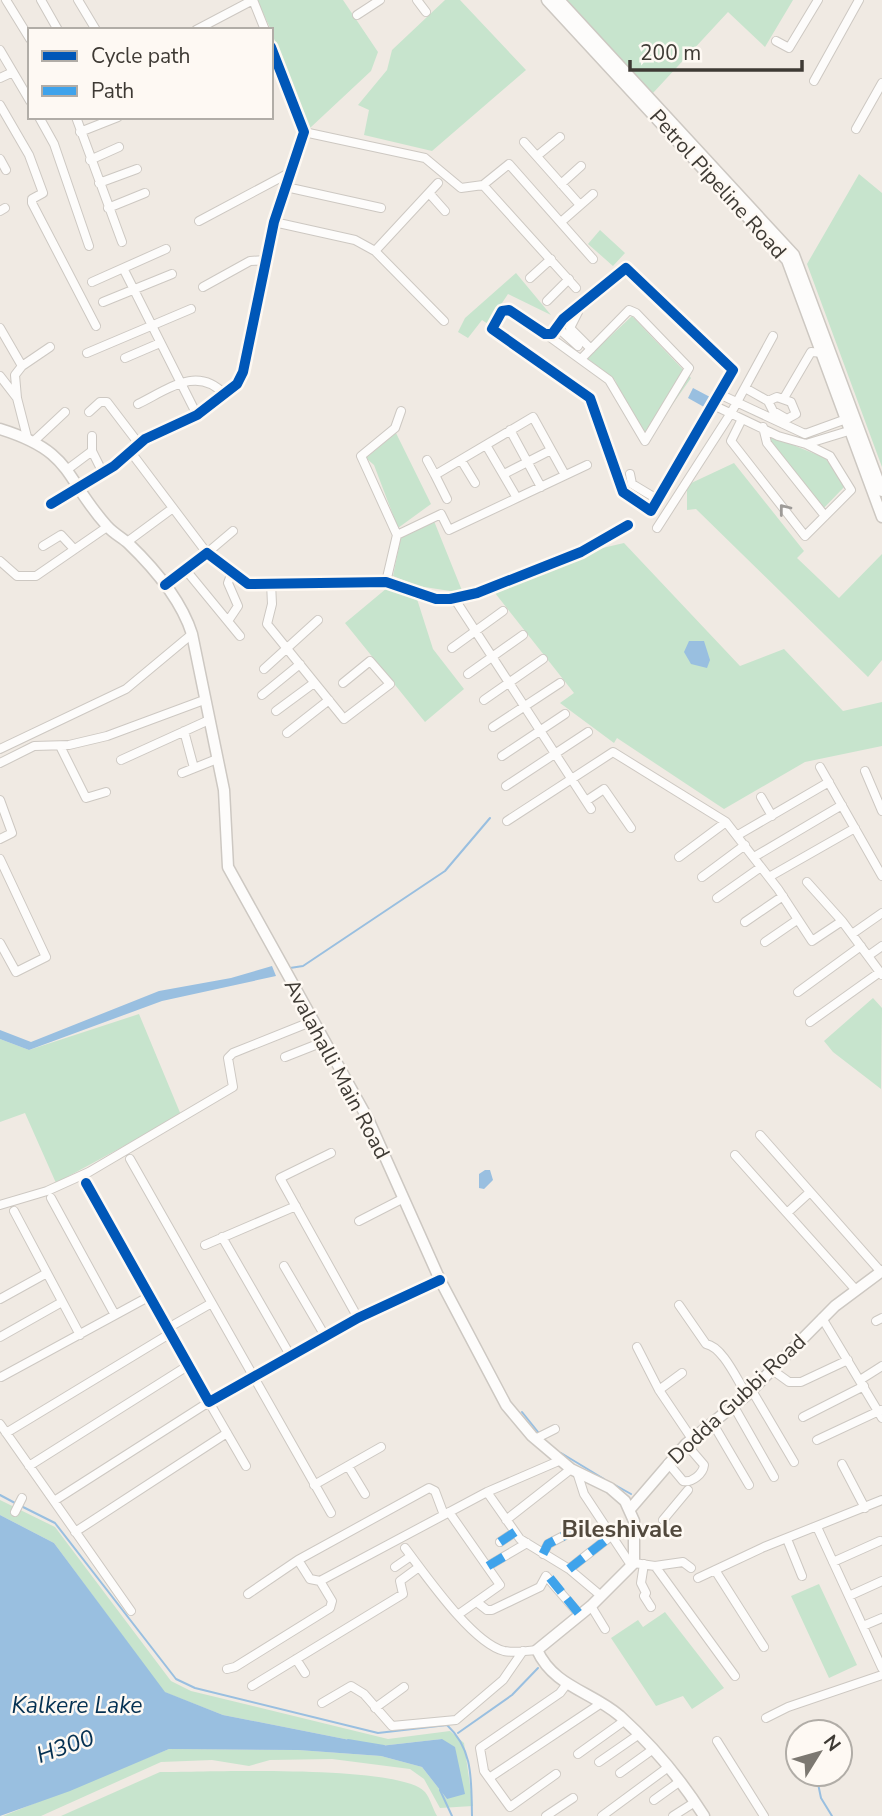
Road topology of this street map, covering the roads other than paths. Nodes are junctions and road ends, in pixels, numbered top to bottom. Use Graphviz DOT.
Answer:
graph roads {
  1 [pos="6,0"];
  2 [pos="41,0"];
  3 [pos="78,0"];
  4 [pos="380,0"];
  5 [pos="417,0"];
  6 [pos="547,0"];
  7 [pos="559,0"];
  8 [pos="818,0"];
  9 [pos="859,0"];
  10 [pos="426,12"];
  11 [pos="357,15"];
  12 [pos="57,28"];
  13 [pos="95,28"];
  14 [pos="200,28"];
  15 [pos="264,28"];
  16 [pos="586,35"];
  17 [pos="28,36"];
  18 [pos="776,41"];
  19 [pos="0,50"];
  20 [pos="273,52"];
  21 [pos="13,72"];
  22 [pos="0,78"];
  23 [pos="814,81"];
  24 [pos="882,83"];
  25 [pos="28,98"];
  26 [pos="0,105"];
  27 [pos="40,119"];
  28 [pos="77,119"];
  29 [pos="113,119"];
  30 [pos="856,129"];
  31 [pos="80,132"];
  32 [pos="304,132"];
  33 [pos="559,137"];
  34 [pos="524,142"];
  35 [pos="119,147"];
  36 [pos="537,156"];
  37 [pos="0,159"];
  38 [pos="90,160"];
  39 [pos="582,166"];
  40 [pos="138,169"];
  41 [pos="6,170"];
  42 [pos="291,172"];
  43 [pos="99,183"];
  44 [pos="438,183"];
  45 [pos="561,184"];
  46 [pos="484,185"];
  47 [pos="286,187"];
  48 [pos="145,193"];
  49 [pos="429,193"];
  50 [pos="593,194"];
  51 [pos="580,205"];
  52 [pos="108,208"];
  53 [pos="381,208"];
  54 [pos="445,211"];
  55 [pos="199,221"];
  56 [pos="274,222"];
  57 [pos="561,222"];
  58 [pos="122,242"];
  59 [pos="89,246"];
  60 [pos="166,249"];
  61 [pos="375,251"];
  62 [pos="551,259"];
  63 [pos="593,259"];
  64 [pos="266,260"];
  65 [pos="124,270"];
  66 [pos="173,274"];
  67 [pos="530,278"];
  68 [pos="569,279"];
  69 [pos="92,282"];
  70 [pos="203,287"];
  71 [pos="576,288"];
  72 [pos="134,290"];
  73 [pos="547,301"];
  74 [pos="103,302"];
  75 [pos="582,307"];
  76 [pos="191,309"];
  77 [pos="444,321"];
  78 [pos="96,326"];
  79 [pos="152,326"];
  80 [pos="557,327"];
  81 [pos="0,328"];
  82 [pos="547,334"];
  83 [pos="773,336"];
  84 [pos="160,343"];
  85 [pos="578,346"];
  86 [pos="50,347"];
  87 [pos="591,349"];
  88 [pos="87,353"];
  89 [pos="824,353"];
  90 [pos="125,358"];
  91 [pos="581,359"];
  92 [pos="22,366"];
  93 [pos="0,376"];
  94 [pos="181,383"];
  95 [pos="745,388"];
  96 [pos="717,393"];
  97 [pos="224,394"];
  98 [pos="17,398"];
  99 [pos="785,398"];
  100 [pos="768,401"];
  101 [pos="138,404"];
  102 [pos="711,404"];
  103 [pos="736,404"];
  104 [pos="401,411"];
  105 [pos="65,412"];
  106 [pos="89,412"];
  107 [pos="731,413"];
  108 [pos="197,415"];
  109 [pos="851,417"];
  110 [pos="766,418"];
  111 [pos="742,419"];
  112 [pos="763,428"];
  113 [pos="0,429"];
  114 [pos="855,429"];
  115 [pos="510,430"];
  116 [pos="92,436"];
  117 [pos="30,439"];
  118 [pos="139,444"];
  119 [pos="806,444"];
  120 [pos="486,445"];
  121 [pos="551,450"];
  122 [pos="92,451"];
  123 [pos="130,451"];
  124 [pos="427,460"];
  125 [pos="461,460"];
  126 [pos="527,462"];
  127 [pos="587,465"];
  128 [pos="68,469"];
  129 [pos="103,473"];
  130 [pos="504,474"];
  131 [pos="630,474"];
  132 [pos="435,475"];
  133 [pos="565,475"];
  134 [pos="475,483"];
  135 [pos="80,486"];
  136 [pos="541,487"];
  137 [pos="882,491"];
  138 [pos="517,498"];
  139 [pos="447,499"];
  140 [pos="657,499"];
  141 [pos="51,504"];
  142 [pos="173,508"];
  143 [pos="825,516"];
  144 [pos="882,517"];
  145 [pos="628,525"];
  146 [pos="107,527"];
  147 [pos="657,528"];
  148 [pos="233,531"];
  149 [pos="397,535"];
  150 [pos="127,542"];
  151 [pos="43,546"];
  152 [pos="74,549"];
  153 [pos="207,553"];
  154 [pos="0,561"];
  155 [pos="185,569"];
  156 [pos="232,572"];
  157 [pos="386,582"];
  158 [pos="271,583"];
  159 [pos="165,585"];
  160 [pos="454,598"];
  161 [pos="503,611"];
  162 [pos="318,620"];
  163 [pos="228,621"];
  164 [pos="476,631"];
  165 [pos="192,634"];
  166 [pos="523,635"];
  167 [pos="240,636"];
  168 [pos="452,648"];
  169 [pos="289,650"];
  170 [pos="492,656"];
  171 [pos="542,659"];
  172 [pos="300,664"];
  173 [pos="264,670"];
  174 [pos="468,674"];
  175 [pos="508,682"];
  176 [pos="314,683"];
  177 [pos="343,683"];
  178 [pos="560,683"];
  179 [pos="262,695"];
  180 [pos="204,699"];
  181 [pos="329,700"];
  182 [pos="484,700"];
  183 [pos="525,708"];
  184 [pos="276,710"];
  185 [pos="565,714"];
  186 [pos="209,720"];
  187 [pos="493,727"];
  188 [pos="184,731"];
  189 [pos="540,732"];
  190 [pos="588,732"];
  191 [pos="287,733"];
  192 [pos="60,746"];
  193 [pos="0,749"];
  194 [pos="555,754"];
  195 [pos="502,756"];
  196 [pos="217,759"];
  197 [pos="121,760"];
  198 [pos="0,763"];
  199 [pos="820,767"];
  200 [pos="194,768"];
  201 [pos="865,771"];
  202 [pos="183,773"];
  203 [pos="571,779"];
  204 [pos="829,782"];
  205 [pos="506,786"];
  206 [pos="106,792"];
  207 [pos="761,797"];
  208 [pos="0,800"];
  209 [pos="586,801"];
  210 [pos="842,805"];
  211 [pos="591,810"];
  212 [pos="882,811"];
  213 [pos="772,816"];
  214 [pos="507,821"];
  215 [pos="726,822"];
  216 [pos="631,828"];
  217 [pos="855,828"];
  218 [pos="738,835"];
  219 [pos="0,839"];
  220 [pos="745,845"];
  221 [pos="679,857"];
  222 [pos="754,857"];
  223 [pos="0,859"];
  224 [pos="761,867"];
  225 [pos="882,876"];
  226 [pos="702,877"];
  227 [pos="769,877"];
  228 [pos="807,881"];
  229 [pos="783,896"];
  230 [pos="717,898"];
  231 [pos="882,913"];
  232 [pos="797,920"];
  233 [pos="842,921"];
  234 [pos="745,922"];
  235 [pos="852,934"];
  236 [pos="765,942"];
  237 [pos="0,943"];
  238 [pos="861,946"];
  239 [pos="882,946"];
  240 [pos="868,956"];
  241 [pos="881,974"];
  242 [pos="798,992"];
  243 [pos="313,1021"];
  244 [pos="810,1021"];
  245 [pos="323,1042"];
  246 [pos="285,1057"];
  247 [pos="760,1135"];
  248 [pos="331,1153"];
  249 [pos="735,1155"];
  250 [pos="130,1159"];
  251 [pos="86,1183"];
  252 [pos="810,1192"];
  253 [pos="51,1198"];
  254 [pos="402,1199"];
  255 [pos="0,1205"];
  256 [pos="296,1206"];
  257 [pos="14,1211"];
  258 [pos="787,1213"];
  259 [pos="359,1221"];
  260 [pos="222,1237"];
  261 [pos="205,1245"];
  262 [pos="284,1266"];
  263 [pos="881,1271"];
  264 [pos="47,1273"];
  265 [pos="440,1280"];
  266 [pos="855,1289"];
  267 [pos="150,1296"];
  268 [pos="0,1298"];
  269 [pos="62,1302"];
  270 [pos="210,1304"];
  271 [pos="679,1305"];
  272 [pos="115,1315"];
  273 [pos="358,1318"];
  274 [pos="822,1318"];
  275 [pos="169,1331"];
  276 [pos="80,1335"];
  277 [pos="325,1336"];
  278 [pos="0,1337"];
  279 [pos="637,1347"];
  280 [pos="290,1355"];
  281 [pos="848,1360"];
  282 [pos="189,1366"];
  283 [pos="882,1366"];
  284 [pos="771,1369"];
  285 [pos="682,1373"];
  286 [pos="1,1377"];
  287 [pos="251,1378"];
  288 [pos="862,1383"];
  289 [pos="659,1391"];
  290 [pos="749,1392"];
  291 [pos="209,1402"];
  292 [pos="733,1405"];
  293 [pos="881,1413"];
  294 [pos="803,1417"];
  295 [pos="712,1422"];
  296 [pos="2,1429"];
  297 [pos="555,1429"];
  298 [pos="227,1433"];
  299 [pos="536,1440"];
  300 [pos="817,1440"];
  301 [pos="689,1441"];
  302 [pos="381,1447"];
  303 [pos="561,1460"];
  304 [pos="794,1462"];
  305 [pos="668,1464"];
  306 [pos="842,1464"];
  307 [pos="29,1466"];
  308 [pos="246,1466"];
  309 [pos="348,1466"];
  310 [pos="574,1470"];
  311 [pos="774,1477"];
  312 [pos="314,1485"];
  313 [pos="749,1485"];
  314 [pos="687,1486"];
  315 [pos="487,1492"];
  316 [pos="365,1494"];
  317 [pos="695,1498"];
  318 [pos="882,1500"];
  319 [pos="54,1501"];
  320 [pos="631,1508"];
  321 [pos="865,1508"];
  322 [pos="331,1513"];
  323 [pos="447,1513"];
  324 [pos="506,1520"];
  325 [pos="663,1520"];
  326 [pos="817,1527"];
  327 [pos="577,1529"];
  328 [pos="75,1532"];
  329 [pos="514,1532"];
  330 [pos="611,1536"];
  331 [pos="786,1539"];
  332 [pos="880,1541"];
  333 [pos="500,1542"];
  334 [pos="527,1543"];
  335 [pos="405,1548"];
  336 [pos="543,1554"];
  337 [pos="411,1556"];
  338 [pos="298,1560"];
  339 [pos="833,1562"];
  340 [pos="636,1564"];
  341 [pos="488,1566"];
  342 [pos="655,1566"];
  343 [pos="394,1567"];
  344 [pos="419,1567"];
  345 [pos="691,1568"];
  346 [pos="569,1569"];
  347 [pos="715,1570"];
  348 [pos="802,1576"];
  349 [pos="698,1578"];
  350 [pos="320,1581"];
  351 [pos="882,1581"];
  352 [pos="544,1584"];
  353 [pos="548,1593"];
  354 [pos="248,1594"];
  355 [pos="600,1595"];
  356 [pos="849,1596"];
  357 [pos="478,1603"];
  358 [pos="591,1606"];
  359 [pos="651,1607"];
  360 [pos="131,1611"];
  361 [pos="460,1614"];
  362 [pos="580,1615"];
  363 [pos="882,1618"];
  364 [pos="863,1626"];
  365 [pos="605,1629"];
  366 [pos="764,1647"];
  367 [pos="878,1649"];
  368 [pos="537,1650"];
  369 [pos="523,1651"];
  370 [pos="296,1659"];
  371 [pos="882,1668"];
  372 [pos="227,1669"];
  373 [pos="305,1674"];
  374 [pos="882,1675"];
  375 [pos="735,1676"];
  376 [pos="566,1685"];
  377 [pos="253,1686"];
  378 [pos="404,1687"];
  379 [pos="322,1703"];
  380 [pos="600,1704"];
  381 [pos="375,1708"];
  382 [pos="766,1718"];
  383 [pos="624,1721"];
  384 [pos="638,1735"];
  385 [pos="718,1741"];
  386 [pos="652,1750"];
  387 [pos="578,1754"];
  388 [pos="599,1762"];
  389 [pos="667,1768"];
  390 [pos="620,1773"];
  391 [pos="556,1774"];
  392 [pos="489,1779"];
  393 [pos="679,1783"];
  394 [pos="573,1798"];
  395 [pos="654,1800"];
  396 [pos="695,1802"];
  397 [pos="510,1807"];
  398 [pos="515,1816"];
  399 [pos="546,1816"];
  400 [pos="602,1816"];
  401 [pos="673,1816"];
  402 [pos="704,1816"];
  403 [pos="764,1816"];
  1 -- 17 [label="street"];
  2 -- 12 [label="street"];
  3 -- 13 [label="street"];
  4 -- 11 [label="street"];
  5 -- 10 [label="street"];
  6 -- 16 [label="main road, Petrol Pipeline Road"];
  7 -- 16 [label="main road, Petrol Pipeline Road"];
  8 -- 18 [label="street"];
  9 -- 23 [label="street"];
  14 -- 15 [label="street"];
  16 -- 89 [label="main road, Petrol Pipeline Road"];
  19 -- 21 [label="street"];
  20 -- 32 [label="street"];
  21 -- 22 [label="street"];
  21 -- 25 [label="street"];
  24 -- 30 [label="street"];
  26 -- 78 [label="street"];
  27 -- 59 [label="street"];
  28 -- 31 [label="street"];
  29 -- 31 [label="street"];
  31 -- 38 [label="street"];
  32 -- 42 [label="street"];
  32 -- 46 [label="street"];
  33 -- 36 [label="street"];
  34 -- 36 [label="street"];
  35 -- 38 [label="street"];
  36 -- 45 [label="street"];
  37 -- 41 [label="street"];
  38 -- 43 [label="street"];
  39 -- 45 [label="street"];
  40 -- 43 [label="street"];
  42 -- 47 [label="street"];
  42 -- 55 [label="street"];
  43 -- 52 [label="street"];
  44 -- 49 [label="street"];
  45 -- 51 [label="street"];
  46 -- 57 [label="street"];
  46 -- 62 [label="street"];
  47 -- 53 [label="street"];
  47 -- 56 [label="street"];
  48 -- 52 [label="street"];
  49 -- 54 [label="street"];
  49 -- 61 [label="street"];
  50 -- 51 [label="street"];
  51 -- 57 [label="street"];
  52 -- 58 [label="street"];
  56 -- 61 [label="street"];
  56 -- 64 [label="street"];
  57 -- 63 [label="street"];
  60 -- 65 [label="street"];
  61 -- 77 [label="street"];
  62 -- 67 [label="street"];
  62 -- 68 [label="street"];
  64 -- 70 [label="street"];
  64 -- 97 [label="street"];
  65 -- 69 [label="street"];
  65 -- 72 [label="street"];
  66 -- 72 [label="street"];
  68 -- 71 [label="street"];
  68 -- 73 [label="street"];
  72 -- 74 [label="street"];
  72 -- 79 [label="street"];
  75 -- 80 [label="street"];
  75 -- 87 [label="street"];
  75 -- 96 [label="street"];
  76 -- 79 [label="street"];
  79 -- 84 [label="street"];
  79 -- 88 [label="street"];
  80 -- 82 [label="street"];
  80 -- 85 [label="street"];
  81 -- 92 [label="street"];
  82 -- 91 [label="street"];
  82 -- 140 [label="street"];
  83 -- 95 [label="street"];
  84 -- 90 [label="street"];
  84 -- 94 [label="street"];
  86 -- 92 [label="street"];
  87 -- 91 [label="street"];
  87 -- 91 [label="street"];
  89 -- 99 [label="street"];
  89 -- 109 [label="main road, Petrol Pipeline Road"];
  92 -- 98 [label="street"];
  93 -- 98 [label="street"];
  94 -- 97 [label="street"];
  94 -- 101 [label="street"];
  94 -- 108 [label="street"];
  95 -- 100 [label="street"];
  95 -- 103 [label="street"];
  96 -- 102 [label="street"];
  96 -- 103 [label="street"];
  97 -- 108 [label="street"];
  98 -- 117 [label="street"];
  99 -- 100 [label="street"];
  99 -- 100 [label="street"];
  102 -- 107 [label="street"];
  102 -- 140 [label="street"];
  103 -- 107 [label="street"];
  103 -- 110 [label="street"];
  104 -- 149 [label="street"];
  105 -- 117 [label="street"];
  106 -- 118 [label="street"];
  107 -- 111 [label="street"];
  107 -- 147 [label="street"];
  108 -- 118 [label="street"];
  109 -- 110 [label="street"];
  109 -- 114 [label="main road, Petrol Pipeline Road"];
  110 -- 112 [label="street"];
  111 -- 112 [label="street"];
  143 -- 111 [label="street, one-way"];
  112 -- 119 [label="street"];
  112 -- 143 [label="street"];
  113 -- 117 [label="main road, Avalahalli Main Road"];
  114 -- 119 [label="street"];
  114 -- 137 [label="main road, Petrol Pipeline Road"];
  114 -- 144 [label="main road, Petrol Pipeline Road"];
  115 -- 120 [label="street"];
  115 -- 121 [label="street"];
  115 -- 126 [label="street"];
  116 -- 122 [label="street"];
  117 -- 128 [label="main road, Avalahalli Main Road"];
  118 -- 123 [label="street"];
  119 -- 143 [label="street"];
  120 -- 125 [label="street"];
  120 -- 130 [label="street"];
  121 -- 126 [label="street"];
  121 -- 133 [label="street"];
  122 -- 128 [label="street"];
  122 -- 129 [label="street"];
  123 -- 129 [label="street"];
  123 -- 142 [label="street"];
  124 -- 132 [label="street"];
  125 -- 132 [label="street"];
  125 -- 134 [label="street"];
  126 -- 130 [label="street"];
  126 -- 136 [label="street"];
  127 -- 133 [label="street"];
  128 -- 135 [label="main road, Avalahalli Main Road"];
  129 -- 135 [label="street"];
  130 -- 138 [label="street"];
  131 -- 140 [label="street"];
  132 -- 139 [label="street"];
  133 -- 136 [label="street"];
  135 -- 141 [label="street"];
  135 -- 146 [label="main road, Avalahalli Main Road"];
  136 -- 138 [label="street"];
  138 -- 149 [label="street"];
  142 -- 150 [label="street"];
  142 -- 153 [label="street"];
  145 -- 160 [label="street"];
  146 -- 150 [label="main road, Avalahalli Main Road"];
  146 -- 152 [label="street"];
  148 -- 153 [label="street"];
  149 -- 157 [label="street"];
  150 -- 159 [label="main road, Avalahalli Main Road"];
  151 -- 152 [label="street"];
  152 -- 154 [label="street"];
  153 -- 155 [label="street"];
  153 -- 156 [label="street"];
  155 -- 159 [label="street"];
  155 -- 163 [label="street"];
  156 -- 158 [label="street"];
  156 -- 163 [label="street"];
  157 -- 158 [label="street"];
  157 -- 160 [label="street"];
  158 -- 169 [label="street"];
  159 -- 165 [label="main road, Avalahalli Main Road"];
  160 -- 164 [label="street"];
  161 -- 164 [label="street"];
  162 -- 169 [label="street"];
  163 -- 167 [label="street"];
  164 -- 168 [label="street"];
  164 -- 170 [label="street"];
  165 -- 180 [label="main road, Avalahalli Main Road"];
  165 -- 193 [label="street"];
  166 -- 170 [label="street"];
  169 -- 172 [label="street"];
  169 -- 173 [label="street"];
  170 -- 174 [label="street"];
  170 -- 175 [label="street"];
  171 -- 175 [label="street"];
  172 -- 176 [label="street"];
  172 -- 179 [label="street"];
  175 -- 182 [label="street"];
  175 -- 183 [label="street"];
  176 -- 181 [label="street"];
  176 -- 184 [label="street"];
  177 -- 181 [label="street"];
  178 -- 183 [label="street"];
  180 -- 186 [label="main road, Avalahalli Main Road"];
  180 -- 192 [label="street"];
  181 -- 191 [label="street"];
  183 -- 187 [label="street"];
  183 -- 189 [label="street"];
  185 -- 189 [label="street"];
  186 -- 188 [label="street"];
  186 -- 196 [label="main road, Avalahalli Main Road"];
  188 -- 197 [label="street"];
  188 -- 200 [label="street"];
  189 -- 194 [label="street"];
  189 -- 195 [label="street"];
  190 -- 194 [label="street"];
  192 -- 198 [label="street"];
  192 -- 206 [label="street"];
  194 -- 203 [label="street"];
  194 -- 205 [label="street"];
  196 -- 200 [label="street"];
  196 -- 243 [label="main road, Avalahalli Main Road"];
  199 -- 204 [label="street"];
  200 -- 202 [label="street"];
  201 -- 212 [label="street"];
  203 -- 209 [label="street"];
  203 -- 214 [label="street"];
  203 -- 215 [label="street"];
  204 -- 210 [label="street"];
  204 -- 213 [label="street"];
  207 -- 213 [label="street"];
  208 -- 219 [label="street"];
  209 -- 211 [label="street"];
  209 -- 216 [label="street"];
  210 -- 217 [label="street"];
  210 -- 222 [label="street"];
  213 -- 218 [label="street"];
  215 -- 218 [label="street"];
  215 -- 221 [label="street"];
  217 -- 225 [label="street"];
  217 -- 227 [label="street"];
  218 -- 220 [label="street"];
  220 -- 222 [label="street"];
  220 -- 226 [label="street"];
  222 -- 224 [label="street"];
  223 -- 237 [label="street"];
  224 -- 227 [label="street"];
  224 -- 230 [label="street"];
  227 -- 229 [label="street"];
  228 -- 233 [label="street"];
  229 -- 232 [label="street"];
  229 -- 234 [label="street"];
  231 -- 235 [label="street"];
  232 -- 233 [label="street"];
  232 -- 236 [label="street"];
  233 -- 235 [label="street"];
  235 -- 238 [label="street"];
  238 -- 240 [label="street"];
  238 -- 242 [label="street"];
  239 -- 240 [label="street"];
  240 -- 241 [label="street"];
  241 -- 244 [label="street"];
  243 -- 245 [label="main road, Avalahalli Main Road"];
  243 -- 255 [label="street"];
  245 -- 246 [label="street"];
  245 -- 254 [label="main road, Avalahalli Main Road"];
  247 -- 252 [label="street"];
  248 -- 256 [label="street"];
  249 -- 258 [label="street"];
  250 -- 270 [label="street"];
  251 -- 267 [label="street"];
  252 -- 258 [label="street"];
  252 -- 263 [label="street"];
  253 -- 272 [label="street"];
  254 -- 259 [label="street"];
  254 -- 265 [label="main road, Avalahalli Main Road"];
  256 -- 260 [label="street"];
  256 -- 273 [label="street"];
  257 -- 264 [label="street"];
  258 -- 266 [label="street"];
  260 -- 261 [label="street"];
  260 -- 280 [label="street"];
  262 -- 277 [label="street"];
  263 -- 266 [label="main road, Dodda Gubbi Road"];
  264 -- 268 [label="street"];
  264 -- 269 [label="street"];
  265 -- 273 [label="street"];
  265 -- 299 [label="main road, Avalahalli Main Road"];
  266 -- 274 [label="main road, Dodda Gubbi Road"];
  267 -- 272 [label="street"];
  267 -- 275 [label="street"];
  269 -- 276 [label="street"];
  269 -- 278 [label="street"];
  270 -- 275 [label="street"];
  270 -- 287 [label="street"];
  271 -- 290 [label="street"];
  272 -- 276 [label="street"];
  273 -- 277 [label="street"];
  274 -- 281 [label="street"];
  274 -- 284 [label="main road, Dodda Gubbi Road"];
  275 -- 282 [label="street"];
  275 -- 296 [label="street"];
  276 -- 286 [label="street"];
  277 -- 280 [label="street"];
  279 -- 289 [label="street"];
  280 -- 287 [label="street"];
  281 -- 284 [label="street"];
  281 -- 288 [label="street"];
  282 -- 291 [label="street"];
  282 -- 307 [label="street"];
  283 -- 288 [label="street"];
  284 -- 290 [label="main road, Dodda Gubbi Road"];
  285 -- 289 [label="street"];
  287 -- 291 [label="street"];
  287 -- 312 [label="street"];
  288 -- 293 [label="street"];
  288 -- 294 [label="street"];
  289 -- 301 [label="street"];
  290 -- 292 [label="main road, Dodda Gubbi Road"];
  290 -- 304 [label="street"];
  291 -- 298 [label="street"];
  291 -- 319 [label="street"];
  292 -- 295 [label="main road, Dodda Gubbi Road"];
  292 -- 311 [label="street"];
  293 -- 300 [label="street"];
  295 -- 301 [label="main road, Dodda Gubbi Road"];
  295 -- 313 [label="street"];
  296 -- 307 [label="street"];
  297 -- 299 [label="street"];
  298 -- 308 [label="street"];
  298 -- 328 [label="street"];
  299 -- 303 [label="main road, Avalahalli Main Road"];
  301 -- 305 [label="main road, Dodda Gubbi Road"];
  301 -- 314 [label="street"];
  302 -- 309 [label="street"];
  303 -- 310 [label="main road, Avalahalli Main Road"];
  303 -- 315 [label="street"];
  305 -- 314 [label="street"];
  305 -- 320 [label="main road, Dodda Gubbi Road"];
  306 -- 321 [label="street"];
  307 -- 319 [label="street"];
  309 -- 312 [label="street"];
  309 -- 316 [label="street"];
  310 -- 320 [label="main road, Avalahalli Main Road"];
  310 -- 324 [label="street"];
  310 -- 330 [label="street"];
  312 -- 322 [label="street"];
  314 -- 317 [label="street"];
  314 -- 325 [label="street"];
  315 -- 323 [label="street"];
  315 -- 324 [label="street"];
  318 -- 321 [label="street"];
  319 -- 328 [label="street"];
  320 -- 340 [label="main road"];
  321 -- 326 [label="street"];
  323 -- 338 [label="street"];
  323 -- 341 [label="street"];
  323 -- 350 [label="street"];
  324 -- 329 [label="street"];
  326 -- 331 [label="street"];
  326 -- 339 [label="street"];
  327 -- 336 [label="street"];
  328 -- 360 [label="street"];
  329 -- 333 [label="street"];
  329 -- 334 [label="street"];
  330 -- 340 [label="street"];
  330 -- 346 [label="street"];
  331 -- 347 [label="street"];
  331 -- 348 [label="street"];
  332 -- 339 [label="street"];
  334 -- 336 [label="street"];
  334 -- 341 [label="street"];
  335 -- 337 [label="street"];
  336 -- 346 [label="street"];
  337 -- 343 [label="street"];
  337 -- 344 [label="street"];
  338 -- 350 [label="street"];
  338 -- 354 [label="street"];
  339 -- 356 [label="street"];
  340 -- 342 [label="street"];
  340 -- 355 [label="main road"];
  340 -- 359 [label="street"];
  341 -- 357 [label="street"];
  342 -- 345 [label="street"];
  342 -- 375 [label="street"];
  344 -- 361 [label="street"];
  344 -- 370 [label="street"];
  346 -- 355 [label="street"];
  347 -- 349 [label="street"];
  347 -- 366 [label="street"];
  350 -- 372 [label="street"];
  351 -- 356 [label="street"];
  352 -- 353 [label="street"];
  352 -- 357 [label="street"];
  352 -- 362 [label="street"];
  355 -- 358 [label="main road"];
  356 -- 364 [label="street"];
  357 -- 361 [label="street"];
  358 -- 362 [label="main road"];
  358 -- 365 [label="street"];
  361 -- 369 [label="street"];
  362 -- 368 [label="main road"];
  363 -- 364 [label="street"];
  364 -- 367 [label="street"];
  367 -- 371 [label="street"];
  368 -- 369 [label="street"];
  368 -- 376 [label="main road"];
  369 -- 381 [label="street"];
  370 -- 373 [label="street"];
  370 -- 377 [label="street"];
  374 -- 382 [label="street"];
  376 -- 380 [label="main road"];
  376 -- 392 [label="street"];
  378 -- 381 [label="street"];
  379 -- 381 [label="street"];
  380 -- 383 [label="main road"];
  380 -- 392 [label="street"];
  383 -- 384 [label="main road"];
  383 -- 387 [label="street"];
  384 -- 386 [label="main road"];
  384 -- 388 [label="street"];
  385 -- 403 [label="street"];
  386 -- 389 [label="main road"];
  386 -- 390 [label="street"];
  389 -- 393 [label="main road"];
  389 -- 400 [label="street"];
  391 -- 397 [label="street"];
  392 -- 397 [label="street"];
  393 -- 395 [label="street"];
  393 -- 396 [label="main road"];
  394 -- 399 [label="street"];
  396 -- 401 [label="street"];
  396 -- 402 [label="main road"];
  397 -- 398 [label="street"];
}
